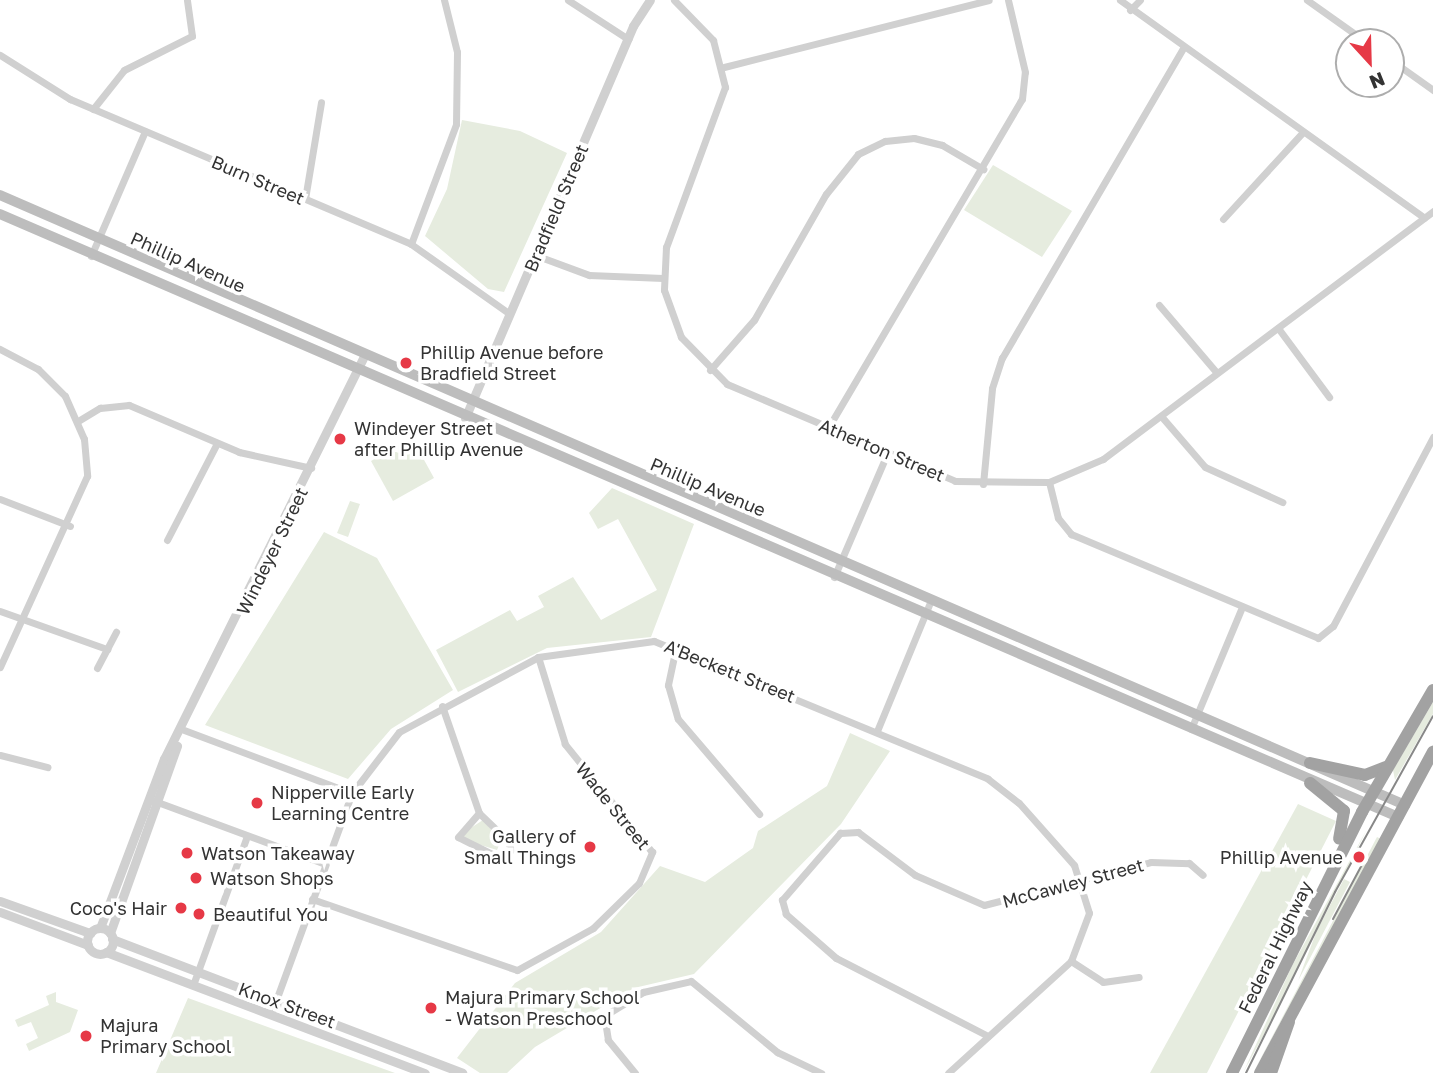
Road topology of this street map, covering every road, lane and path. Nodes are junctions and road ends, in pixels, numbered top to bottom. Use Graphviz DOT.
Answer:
graph roads {
  1 [pos="187,0"];
  2 [pos="444,0"];
  3 [pos="568,0"];
  4 [pos="650,0"];
  5 [pos="674,0"];
  6 [pos="989,0"];
  7 [pos="1008,0"];
  8 [pos="1120,0"];
  9 [pos="1140,0"];
  10 [pos="1307,0"];
  11 [pos="1130,10"];
  12 [pos="1346,28"];
  13 [pos="628,39"];
  14 [pos="1182,48"];
  15 [pos="0,55"];
  16 [pos="724,67"];
  17 [pos="1405,70"];
  18 [pos="1433,90"];
  19 [pos="321,102"];
  20 [pos="93,109"];
  21 [pos="145,131"];
  22 [pos="1303,133"];
  23 [pos="983,169"];
  24 [pos="0,195"];
  25 [pos="305,199"];
  26 [pos="1433,211"];
  27 [pos="0,214"];
  28 [pos="1424,218"];
  29 [pos="1223,219"];
  30 [pos="98,240"];
  31 [pos="411,244"];
  32 [pos="536,255"];
  33 [pos="91,256"];
  34 [pos="663,278"];
  35 [pos="1159,305"];
  36 [pos="510,314"];
  37 [pos="1278,328"];
  38 [pos="0,349"];
  39 [pos="364,356"];
  40 [pos="358,370"];
  41 [pos="710,370"];
  42 [pos="1217,373"];
  43 [pos="1329,397"];
  44 [pos="472,402"];
  45 [pos="1161,416"];
  46 [pos="465,418"];
  47 [pos="78,421"];
  48 [pos="828,428"];
  49 [pos="1433,437"];
  50 [pos="218,443"];
  51 [pos="887,454"];
  52 [pos="313,468"];
  53 [pos="1049,482"];
  54 [pos="983,484"];
  55 [pos="0,499"];
  56 [pos="1282,502"];
  57 [pos="70,526"];
  58 [pos="167,540"];
  59 [pos="841,561"];
  60 [pos="834,577"];
  61 [pos="931,600"];
  62 [pos="1242,607"];
  63 [pos="0,611"];
  64 [pos="925,616"];
  65 [pos="27,619"];
  66 [pos="116,632"];
  67 [pos="676,647"];
  68 [pos="107,649"];
  69 [pos="538,657"];
  70 [pos="0,667"];
  71 [pos="97,667"];
  72 [pos="1433,690"];
  73 [pos="442,706"];
  74 [pos="1197,714"];
  75 [pos="184,730"];
  76 [pos="1190,730"];
  77 [pos="877,731"];
  78 [pos="177,744"];
  79 [pos="1433,752"];
  80 [pos="0,755"];
  81 [pos="1310,763"];
  82 [pos="1389,765"];
  83 [pos="47,767"];
  84 [pos="1310,783"];
  85 [pos="352,793"];
  86 [pos="146,799"];
  87 [pos="1370,799"];
  88 [pos="161,804"];
  89 [pos="1402,811"];
  90 [pos="479,813"];
  91 [pos="759,814"];
  92 [pos="247,836"];
  93 [pos="325,864"];
  94 [pos="1203,875"];
  95 [pos="1082,881"];
  96 [pos="312,899"];
  97 [pos="0,901"];
  98 [pos="1314,903"];
  99 [pos="0,912"];
  100 [pos="100,928"];
  101 [pos="90,933"];
  102 [pos="111,936"];
  103 [pos="88,945"];
  104 [pos="106,952"];
  105 [pos="1071,961"];
  106 [pos="197,975"];
  107 [pos="1139,977"];
  108 [pos="192,985"];
  109 [pos="275,1001"];
  110 [pos="271,1014"];
  111 [pos="1290,1014"];
  112 [pos="988,1036"];
  113 [pos="425,1073"];
  114 [pos="462,1073"];
  115 [pos="635,1073"];
  116 [pos="821,1073"];
  117 [pos="948,1073"];
  118 [pos="1232,1073"];
  119 [pos="1260,1073"];
  120 [pos="1271,1073"];
  1 -- 20 [label="street"];
  2 -- 31 [label="street"];
  3 -- 13 [label="street"];
  4 -- 13 [label="street, Bradfield Street"];
  5 -- 16 [label="street, Atherton Street"];
  6 -- 16 [label="street"];
  7 -- 23 [label="street"];
  8 -- 11 [label="street"];
  9 -- 11 [label="street"];
  10 -- 12 [label="street"];
  11 -- 14 [label="street"];
  13 -- 32 [label="street, Bradfield Street"];
  14 -- 22 [label="street"];
  14 -- 54 [label="street"];
  15 -- 20 [label="street, Burn Street"];
  16 -- 34 [label="street, Atherton Street"];
  17 -- 18 [label="street"];
  19 -- 25 [label="street"];
  20 -- 21 [label="street, Burn Street"];
  21 -- 25 [label="street, Burn Street"];
  21 -- 30 [label="street"];
  22 -- 28 [label="street"];
  22 -- 29 [label="street"];
  23 -- 41 [label="street"];
  23 -- 48 [label="street"];
  24 -- 30 [label="main road, Phillip Avenue"];
  25 -- 31 [label="street, Burn Street"];
  26 -- 28 [label="street, Atherton Street"];
  27 -- 33 [label="main road, Phillip Avenue"];
  28 -- 37 [label="street, Atherton Street"];
  30 -- 33 [label="street"];
  30 -- 39 [label="main road, Phillip Avenue"];
  31 -- 36 [label="street, Burn Street"];
  32 -- 34 [label="street"];
  32 -- 36 [label="street, Bradfield Street"];
  33 -- 40 [label="main road, Phillip Avenue"];
  34 -- 41 [label="street, Atherton Street"];
  35 -- 42 [label="street"];
  36 -- 44 [label="street, Bradfield Street"];
  37 -- 42 [label="street, Atherton Street"];
  37 -- 43 [label="street"];
  38 -- 47 [label="street"];
  39 -- 40 [label="street, Windeyer Street"];
  39 -- 44 [label="main road, Phillip Avenue"];
  40 -- 46 [label="main road, Phillip Avenue"];
  40 -- 52 [label="street, Windeyer Street"];
  41 -- 48 [label="street, Atherton Street"];
  42 -- 45 [label="street, Atherton Street"];
  44 -- 46 [label="street, Bradfield Street"];
  44 -- 59 [label="main road, Phillip Avenue"];
  45 -- 53 [label="street, Atherton Street"];
  45 -- 56 [label="street"];
  46 -- 60 [label="main road, Phillip Avenue"];
  47 -- 50 [label="street"];
  47 -- 57 [label="street"];
  48 -- 51 [label="street, Atherton Street"];
  49 -- 62 [label="street"];
  50 -- 52 [label="street"];
  50 -- 58 [label="street"];
  51 -- 54 [label="street, Atherton Street"];
  51 -- 59 [label="street"];
  52 -- 75 [label="street, Windeyer Street"];
  53 -- 54 [label="street, Atherton Street"];
  53 -- 62 [label="street"];
  55 -- 57 [label="street"];
  57 -- 65 [label="street"];
  59 -- 60 [label="street"];
  59 -- 61 [label="main road, Phillip Avenue"];
  60 -- 64 [label="main road, Phillip Avenue"];
  61 -- 64 [label="street"];
  61 -- 74 [label="main road, Phillip Avenue"];
  62 -- 74 [label="street"];
  63 -- 65 [label="street"];
  64 -- 76 [label="main road, Phillip Avenue"];
  64 -- 77 [label="street"];
  65 -- 68 [label="street"];
  65 -- 70 [label="street"];
  66 -- 68 [label="street"];
  67 -- 69 [label="street, A'Beckett Street"];
  67 -- 77 [label="street, A'Beckett Street"];
  67 -- 91 [label="street"];
  68 -- 71 [label="street"];
  69 -- 73 [label="street, A'Beckett Street"];
  69 -- 96 [label="street, Wade Street"];
  72 -- 82 [label="highway, Federal Highway"];
  73 -- 85 [label="street, A'Beckett Street"];
  73 -- 90 [label="street"];
  74 -- 76 [label="street"];
  74 -- 81 [label="main road, Phillip Avenue"];
  75 -- 78 [label="street, Windeyer Street"];
  75 -- 85 [label="street"];
  76 -- 84 [label="main road, Phillip Avenue"];
  77 -- 95 [label="street, A'Beckett Street"];
  78 -- 86 [label="street, Windeyer Street"];
  78 -- 88 [label="street, Windeyer Street"];
  79 -- 89 [label="highway"];
  80 -- 83 [label="street"];
  81 -- 82 [label="highway"];
  81 -- 87 [label="main road, Phillip Avenue"];
  82 -- 87 [label="highway, Federal Highway"];
  84 -- 87 [label="main road, Phillip Avenue"];
  84 -- 98 [label="highway"];
  85 -- 93 [label="street, A'Beckett Street"];
  86 -- 88 [label="street"];
  86 -- 100 [label="street, Windeyer Street"];
  87 -- 89 [label="main road, Phillip Avenue"];
  87 -- 98 [label="highway, Federal Highway"];
  88 -- 92 [label="street"];
  88 -- 102 [label="street, Windeyer Street"];
  89 -- 111 [label="highway"];
  90 -- 90 [label="street"];
  92 -- 93 [label="street"];
  92 -- 106 [label="street"];
  93 -- 96 [label="street, A'Beckett Street"];
  94 -- 95 [label="street, McCawley Street"];
  95 -- 105 [label="street"];
  95 -- 112 [label="street, McCawley Street"];
  96 -- 109 [label="street, A'Beckett Street"];
  97 -- 101 [label="street"];
  98 -- 118 [label="highway, Federal Highway"];
  99 -- 103 [label="street"];
  100 -- 101 [label="street"];
  100 -- 102 [label="street, Knox Street"];
  101 -- 103 [label="street"];
  102 -- 104 [label="street, Windeyer Street"];
  102 -- 106 [label="street, Knox Street"];
  103 -- 104 [label="street, Knox Street"];
  104 -- 108 [label="street, Knox Street"];
  105 -- 107 [label="street"];
  105 -- 112 [label="street"];
  106 -- 108 [label="street"];
  106 -- 109 [label="street, Knox Street"];
  108 -- 110 [label="street, Knox Street"];
  109 -- 110 [label="street, A'Beckett Street"];
  109 -- 114 [label="street, Knox Street"];
  110 -- 113 [label="street, Knox Street"];
  111 -- 119 [label="highway"];
  111 -- 120 [label="highway"];
  112 -- 117 [label="street"];
  115 -- 116 [label="street"];
}
